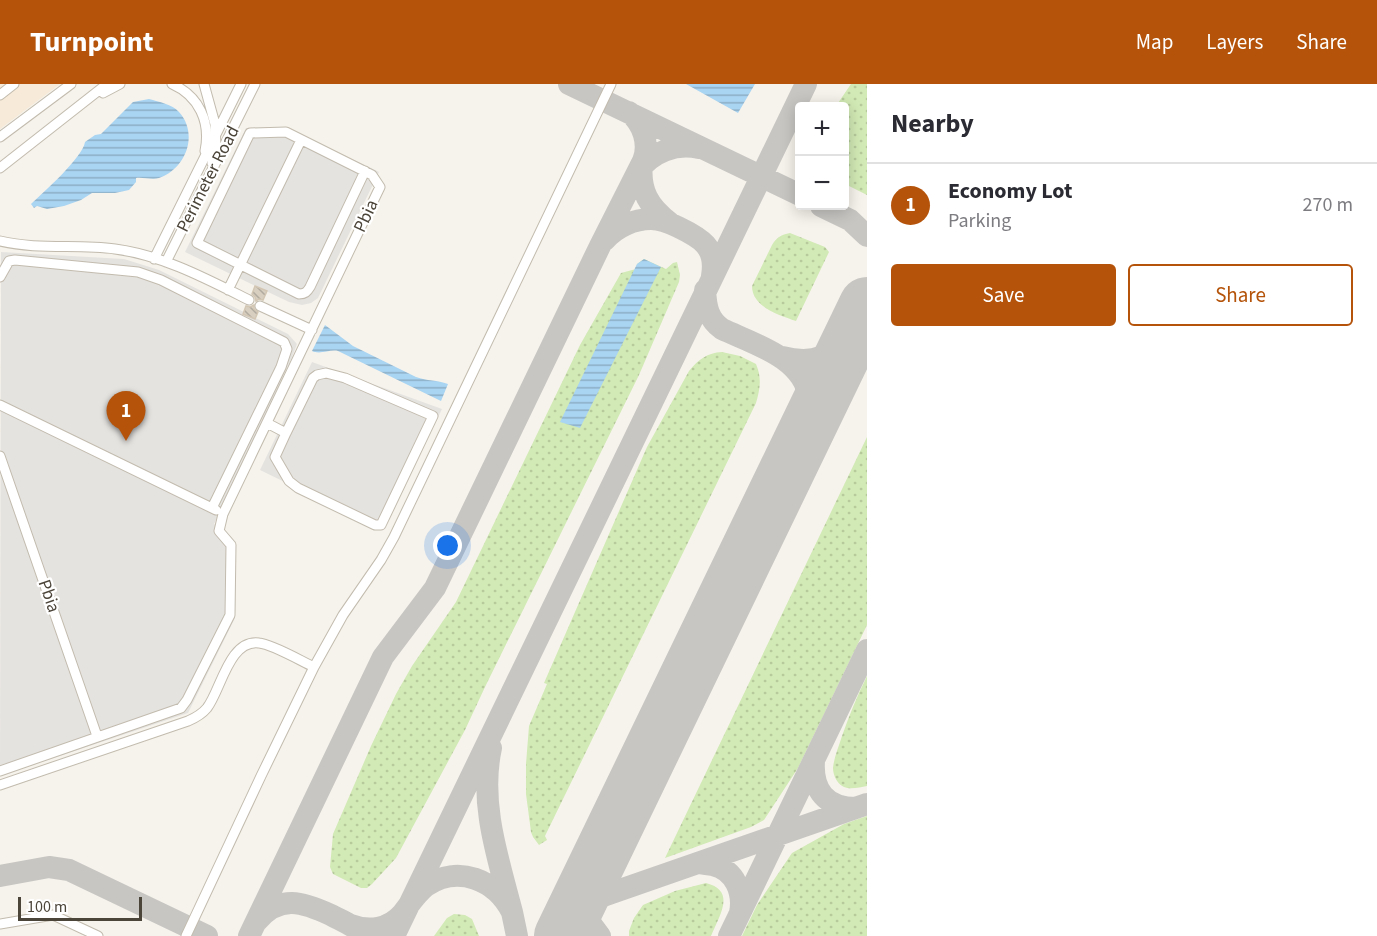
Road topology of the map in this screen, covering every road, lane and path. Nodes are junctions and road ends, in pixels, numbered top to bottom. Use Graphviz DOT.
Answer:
graph roads {
  1 [pos="14,84"];
  2 [pos="71,84"];
  3 [pos="76,84"];
  4 [pos="107,84"];
  5 [pos="120,84"];
  6 [pos="172,84"];
  7 [pos="204,84"];
  8 [pos="241,84"];
  9 [pos="255,84"];
  10 [pos="611,84"];
  11 [pos="61,92"];
  12 [pos="0,94"];
  13 [pos="85,102"];
  14 [pos="216,133"];
  15 [pos="0,137"];
  16 [pos="301,140"];
  17 [pos="203,160"];
  18 [pos="0,168"];
  19 [pos="365,171"];
  20 [pos="206,180"];
  21 [pos="0,242"];
  22 [pos="154,259"];
  23 [pos="166,262"];
  24 [pos="240,264"];
  25 [pos="0,277"];
  26 [pos="228,290"];
  27 [pos="249,300"];
  28 [pos="260,306"];
  29 [pos="312,330"];
  30 [pos="0,405"];
  31 [pos="267,423"];
  32 [pos="286,433"];
  33 [pos="0,456"];
  34 [pos="212,508"];
  35 [pos="223,514"];
  36 [pos="314,667"];
  37 [pos="97,736"];
  38 [pos="0,771"];
  39 [pos="0,785"];
  40 [pos="0,924"];
  41 [pos="98,936"];
  42 [pos="186,936"];
  1 -- 12 [label="street"];
  2 -- 11 [label="street"];
  3 -- 11 [label="street"];
  4 -- 13 [label="street"];
  5 -- 13 [label="street"];
  6 -- 17 [label="street"];
  7 -- 14 [label="street"];
  8 -- 14 [label="street, Perimeter Road"];
  9 -- 20 [label="street, Perimeter Road"];
  10 -- 36 [label="street"];
  11 -- 15 [label="street"];
  13 -- 18 [label="street"];
  14 -- 17 [label="street, Perimeter Road"];
  14 -- 20 [label="street"];
  16 -- 19 [label="street, Pbia"];
  16 -- 24 [label="street"];
  16 -- 24 [label="street, Pbia"];
  17 -- 22 [label="street, Perimeter Road"];
  19 -- 24 [label="street"];
  19 -- 29 [label="street, Pbia"];
  20 -- 23 [label="street, Perimeter Road"];
  21 -- 22 [label="street"];
  22 -- 23 [label="street"];
  23 -- 26 [label="street"];
  24 -- 26 [label="street"];
  25 -- 34 [label="street"];
  26 -- 27 [label="street"];
  28 -- 29 [label="street"];
  29 -- 31 [label="street, Pbia"];
  30 -- 34 [label="street"];
  31 -- 32 [label="street"];
  31 -- 35 [label="street, Pbia"];
  32 -- 32 [label="street"];
  33 -- 37 [label="street, Pbia"];
  34 -- 35 [label="street"];
  35 -- 37 [label="street, Pbia"];
  36 -- 39 [label="street"];
  36 -- 42 [label="street"];
  37 -- 38 [label="street"];
  40 -- 41 [label="street"];
}
